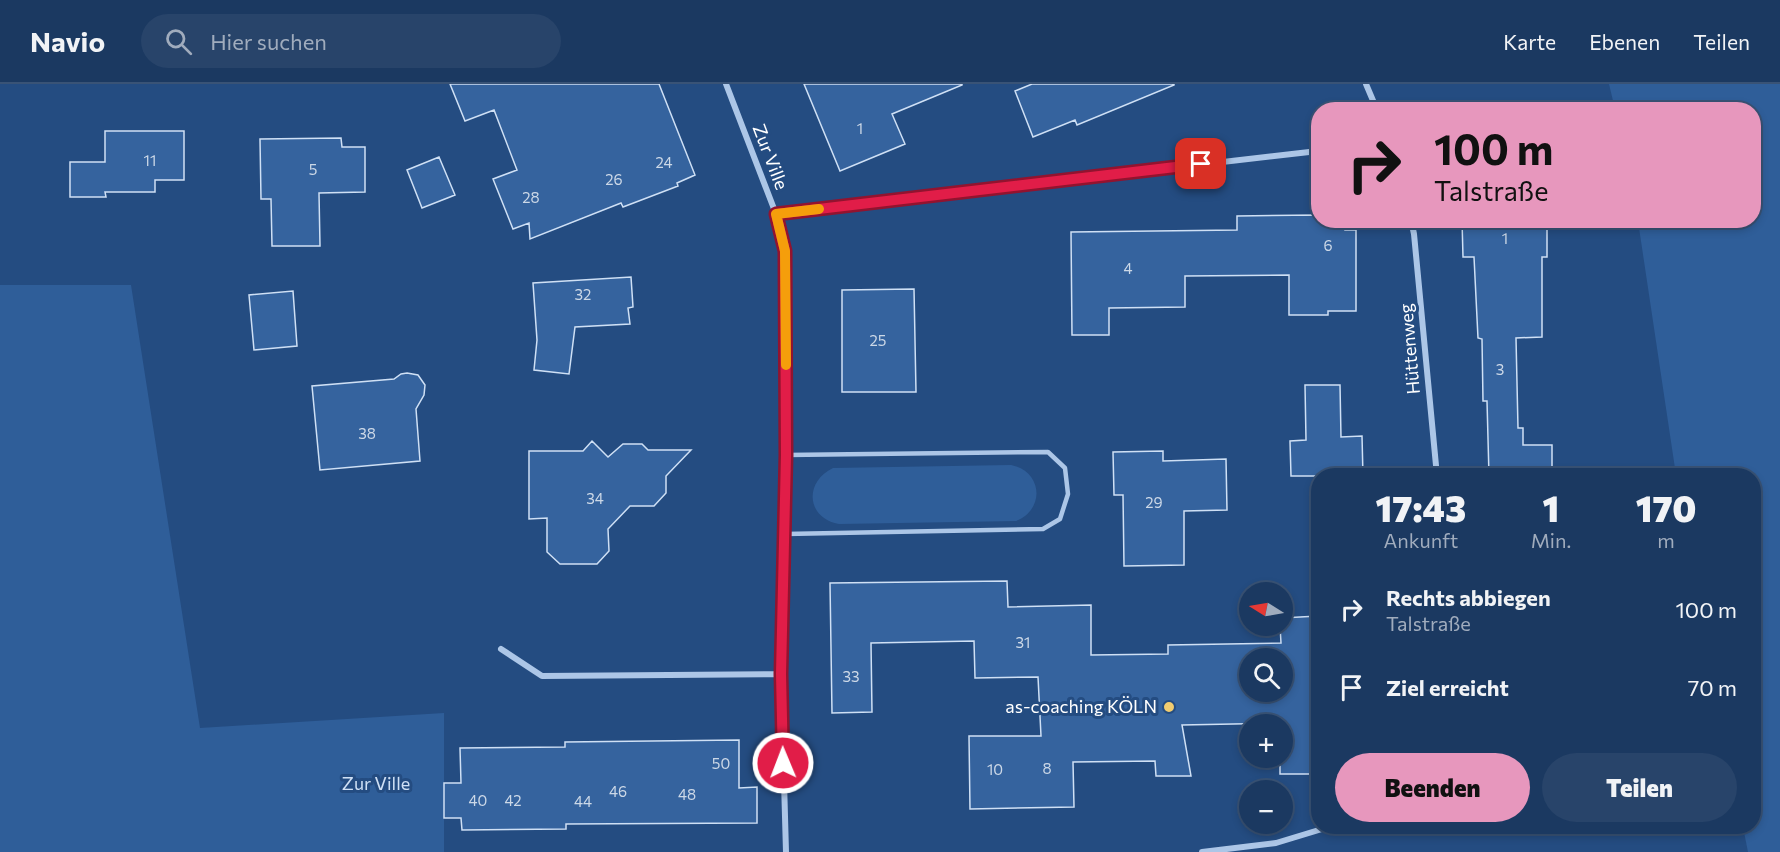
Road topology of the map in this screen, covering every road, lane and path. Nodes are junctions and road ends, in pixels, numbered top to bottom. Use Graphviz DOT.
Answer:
graph roads {
  1 [pos="726,84"];
  2 [pos="1366,84"];
  3 [pos="1374,102"];
  4 [pos="1311,152"];
  5 [pos="776,214"];
  6 [pos="1413,228"];
  7 [pos="786,455"];
  8 [pos="1436,468"];
  9 [pos="785,534"];
  10 [pos="501,649"];
  11 [pos="781,674"];
  12 [pos="1311,832"];
  13 [pos="786,852"];
  14 [pos="1202,852"];
  1 -- 5 [label="street, Zur Ville"];
  2 -- 3 [label="street"];
  4 -- 5 [label="street"];
  5 -- 7 [label="street, Zur Ville"];
  6 -- 8 [label="street, Hüttenweg"];
  7 -- 9 [label="street, Zur Ville"];
  7 -- 9 [label="lane"];
  9 -- 11 [label="street, Zur Ville"];
  10 -- 11 [label="street"];
  11 -- 13 [label="street, Zur Ville"];
  12 -- 14 [label="street"];
}
